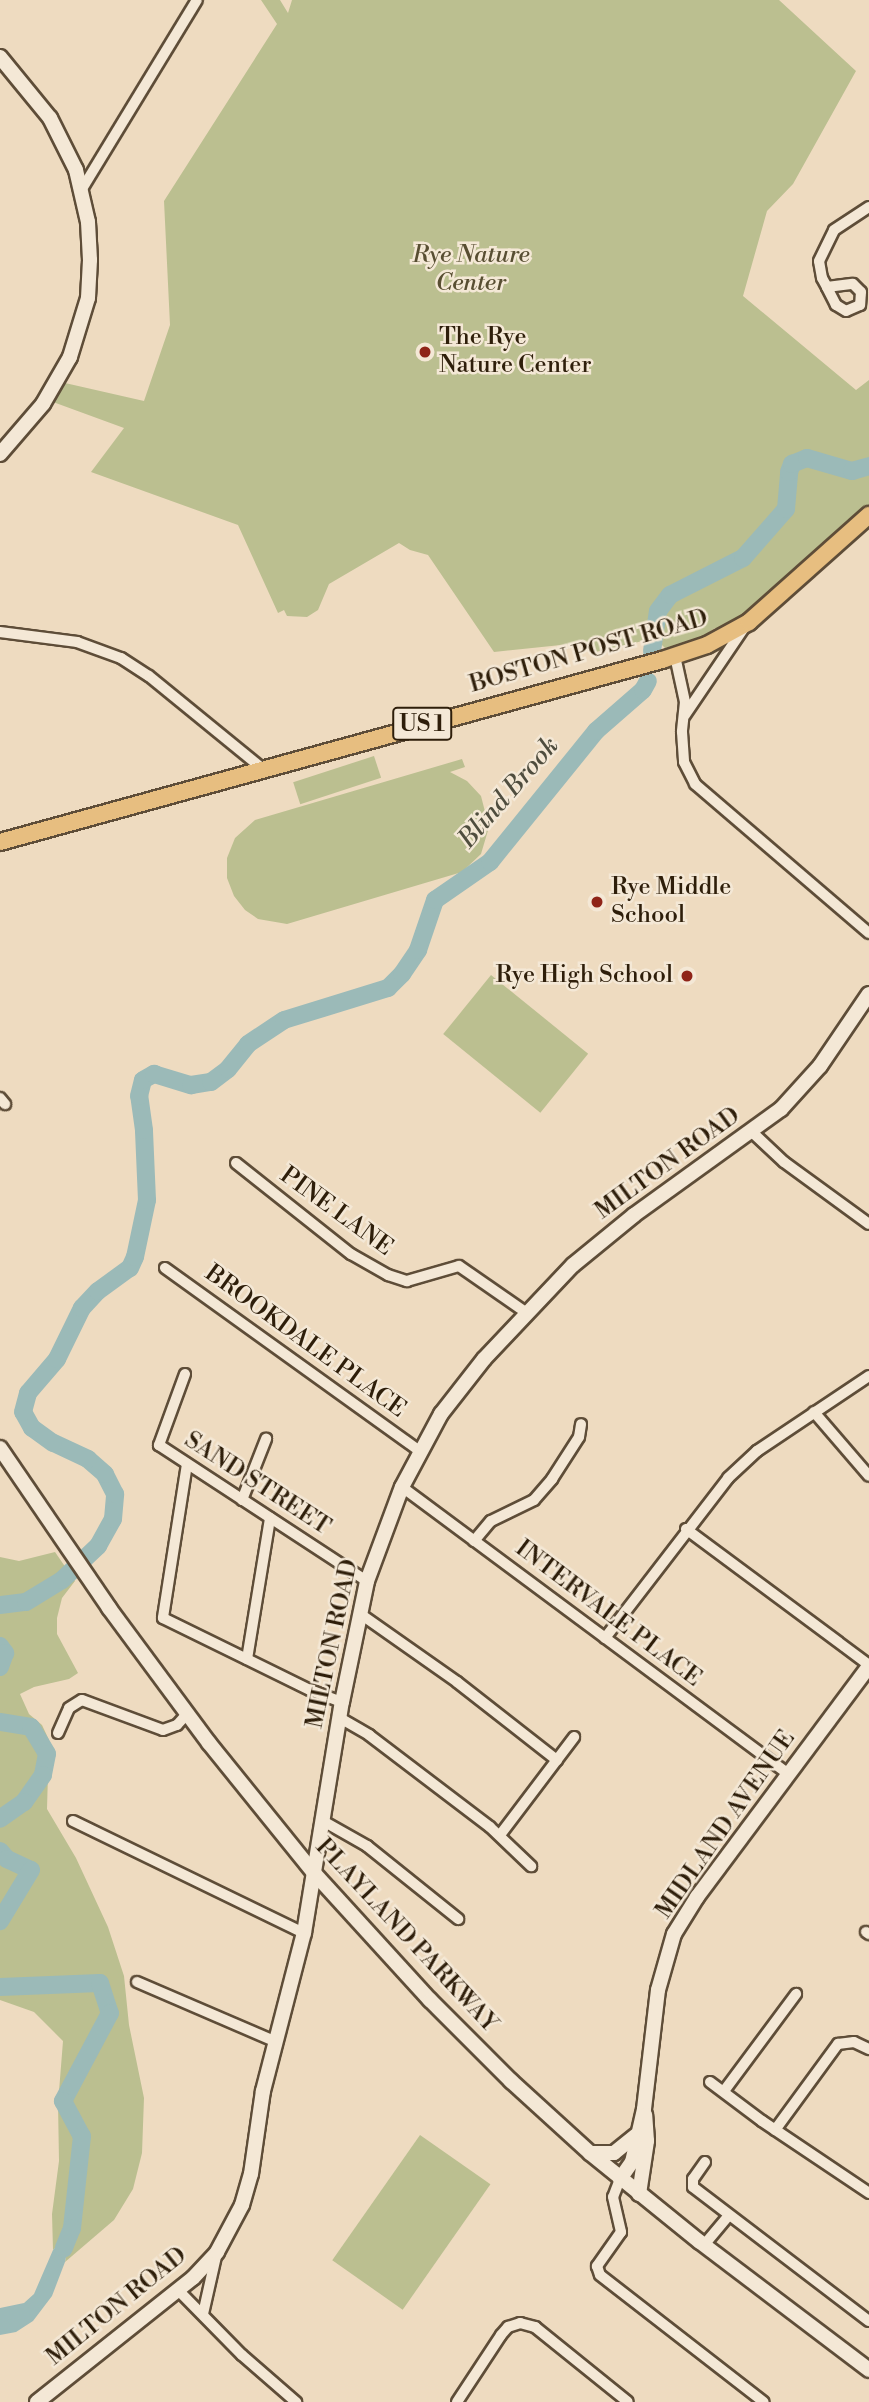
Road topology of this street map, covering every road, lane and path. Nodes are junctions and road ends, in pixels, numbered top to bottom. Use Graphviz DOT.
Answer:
graph roads {
  1 [pos="197,0"];
  2 [pos="0,57"];
  3 [pos="82,189"];
  4 [pos="869,207"];
  5 [pos="827,287"];
  6 [pos="0,454"];
  7 [pos="869,514"];
  8 [pos="749,622"];
  9 [pos="0,632"];
  10 [pos="675,656"];
  11 [pos="685,715"];
  12 [pos="263,769"];
  13 [pos="0,842"];
  14 [pos="869,933"];
  15 [pos="869,994"];
  16 [pos="752,1132"];
  17 [pos="236,1163"];
  18 [pos="869,1224"];
  19 [pos="165,1268"];
  20 [pos="527,1313"];
  21 [pos="185,1374"];
  22 [pos="869,1376"];
  23 [pos="814,1412"];
  24 [pos="581,1424"];
  25 [pos="266,1439"];
  26 [pos="0,1448"];
  27 [pos="420,1451"];
  28 [pos="187,1464"];
  29 [pos="869,1476"];
  30 [pos="402,1487"];
  31 [pos="242,1500"];
  32 [pos="270,1518"];
  33 [pos="686,1529"];
  34 [pos="474,1541"];
  35 [pos="367,1581"];
  36 [pos="359,1613"];
  37 [pos="605,1638"];
  38 [pos="247,1659"];
  39 [pos="869,1665"];
  40 [pos="342,1702"];
  41 [pos="187,1714"];
  42 [pos="340,1718"];
  43 [pos="58,1732"];
  44 [pos="575,1737"];
  45 [pos="557,1760"];
  46 [pos="789,1774"];
  47 [pos="74,1821"];
  48 [pos="323,1821"];
  49 [pos="500,1835"];
  50 [pos="531,1866"];
  51 [pos="314,1873"];
  52 [pos="458,1919"];
  53 [pos="304,1933"];
  54 [pos="137,1982"];
  55 [pos="796,1994"];
  56 [pos="275,2042"];
  57 [pos="869,2049"];
  58 [pos="710,2081"];
  59 [pos="724,2091"];
  60 [pos="644,2109"];
  61 [pos="775,2130"];
  62 [pos="636,2134"];
  63 [pos="590,2153"];
  64 [pos="705,2162"];
  65 [pos="620,2179"];
  66 [pos="869,2193"];
  67 [pos="639,2194"];
  68 [pos="728,2216"];
  69 [pos="704,2245"];
  70 [pos="217,2252"];
  71 [pos="178,2291"];
  72 [pos="203,2314"];
  73 [pos="869,2321"];
  74 [pos="869,2370"];
  75 [pos="460,2401"];
  76 [pos="37,2402"];
  77 [pos="296,2402"];
  78 [pos="628,2402"];
  79 [pos="764,2402"];
  1 -- 3 [label="street"];
  2 -- 3 [label="street"];
  3 -- 6 [label="street"];
  4 -- 5 [label="street"];
  7 -- 8 [label="main road, BOSTON POST ROAD / US 1"];
  8 -- 10 [label="main road, BOSTON POST ROAD / US 1"];
  8 -- 11 [label="street"];
  9 -- 12 [label="street"];
  10 -- 11 [label="street"];
  10 -- 12 [label="main road, BOSTON POST ROAD / US 1"];
  11 -- 14 [label="street"];
  12 -- 13 [label="main road, BOSTON POST ROAD / US 1"];
  15 -- 16 [label="street, MILTON ROAD"];
  16 -- 18 [label="street"];
  16 -- 20 [label="street, MILTON ROAD"];
  17 -- 20 [label="street, PINE LANE"];
  19 -- 27 [label="street, BROOKDALE PLACE"];
  20 -- 27 [label="street, MILTON ROAD"];
  21 -- 28 [label="street, SAND STREET"];
  22 -- 23 [label="street"];
  23 -- 29 [label="street"];
  23 -- 33 [label="street"];
  24 -- 34 [label="street"];
  25 -- 31 [label="street"];
  26 -- 41 [label="street, PLAYLAND PARKWAY"];
  27 -- 30 [label="street, MILTON ROAD"];
  28 -- 31 [label="street, SAND STREET"];
  28 -- 38 [label="street"];
  30 -- 34 [label="street, INTERVALE PLACE"];
  30 -- 35 [label="street, MILTON ROAD"];
  31 -- 32 [label="street, SAND STREET"];
  32 -- 35 [label="street, SAND STREET"];
  32 -- 38 [label="street"];
  33 -- 37 [label="street"];
  33 -- 39 [label="street"];
  34 -- 37 [label="street, INTERVALE PLACE"];
  35 -- 36 [label="street, MILTON ROAD"];
  36 -- 40 [label="street, MILTON ROAD"];
  36 -- 45 [label="street"];
  37 -- 46 [label="street, INTERVALE PLACE"];
  38 -- 40 [label="street"];
  39 -- 46 [label="street, MIDLAND AVENUE"];
  40 -- 42 [label="street, MILTON ROAD"];
  41 -- 43 [label="street"];
  41 -- 51 [label="street, PLAYLAND PARKWAY"];
  42 -- 48 [label="street, MILTON ROAD"];
  42 -- 49 [label="street"];
  44 -- 45 [label="street"];
  45 -- 49 [label="street"];
  46 -- 60 [label="street, MIDLAND AVENUE"];
  47 -- 53 [label="street"];
  48 -- 51 [label="street, MILTON ROAD"];
  48 -- 52 [label="street"];
  49 -- 50 [label="street"];
  51 -- 53 [label="street, MILTON ROAD"];
  51 -- 63 [label="street, PLAYLAND PARKWAY"];
  53 -- 56 [label="street, MILTON ROAD"];
  54 -- 56 [label="street"];
  55 -- 59 [label="street"];
  56 -- 70 [label="street, MILTON ROAD"];
  57 -- 61 [label="street"];
  58 -- 59 [label="street"];
  59 -- 61 [label="street"];
  60 -- 62 [label="street, MIDLAND AVENUE"];
  60 -- 67 [label="street, MIDLAND AVENUE"];
  61 -- 66 [label="street"];
  62 -- 63 [label="street"];
  62 -- 65 [label="street, MIDLAND AVENUE"];
  63 -- 65 [label="street, PLAYLAND PARKWAY"];
  64 -- 68 [label="street"];
  65 -- 67 [label="street, PLAYLAND PARKWAY"];
  65 -- 79 [label="street"];
  67 -- 69 [label="street, PLAYLAND PARKWAY"];
  68 -- 69 [label="street"];
  68 -- 73 [label="street"];
  69 -- 74 [label="street, PLAYLAND PARKWAY"];
  70 -- 71 [label="street, MILTON ROAD"];
  70 -- 72 [label="street"];
  71 -- 72 [label="street"];
  71 -- 76 [label="street, MILTON ROAD"];
  72 -- 77 [label="street"];
  75 -- 78 [label="street"];
}
